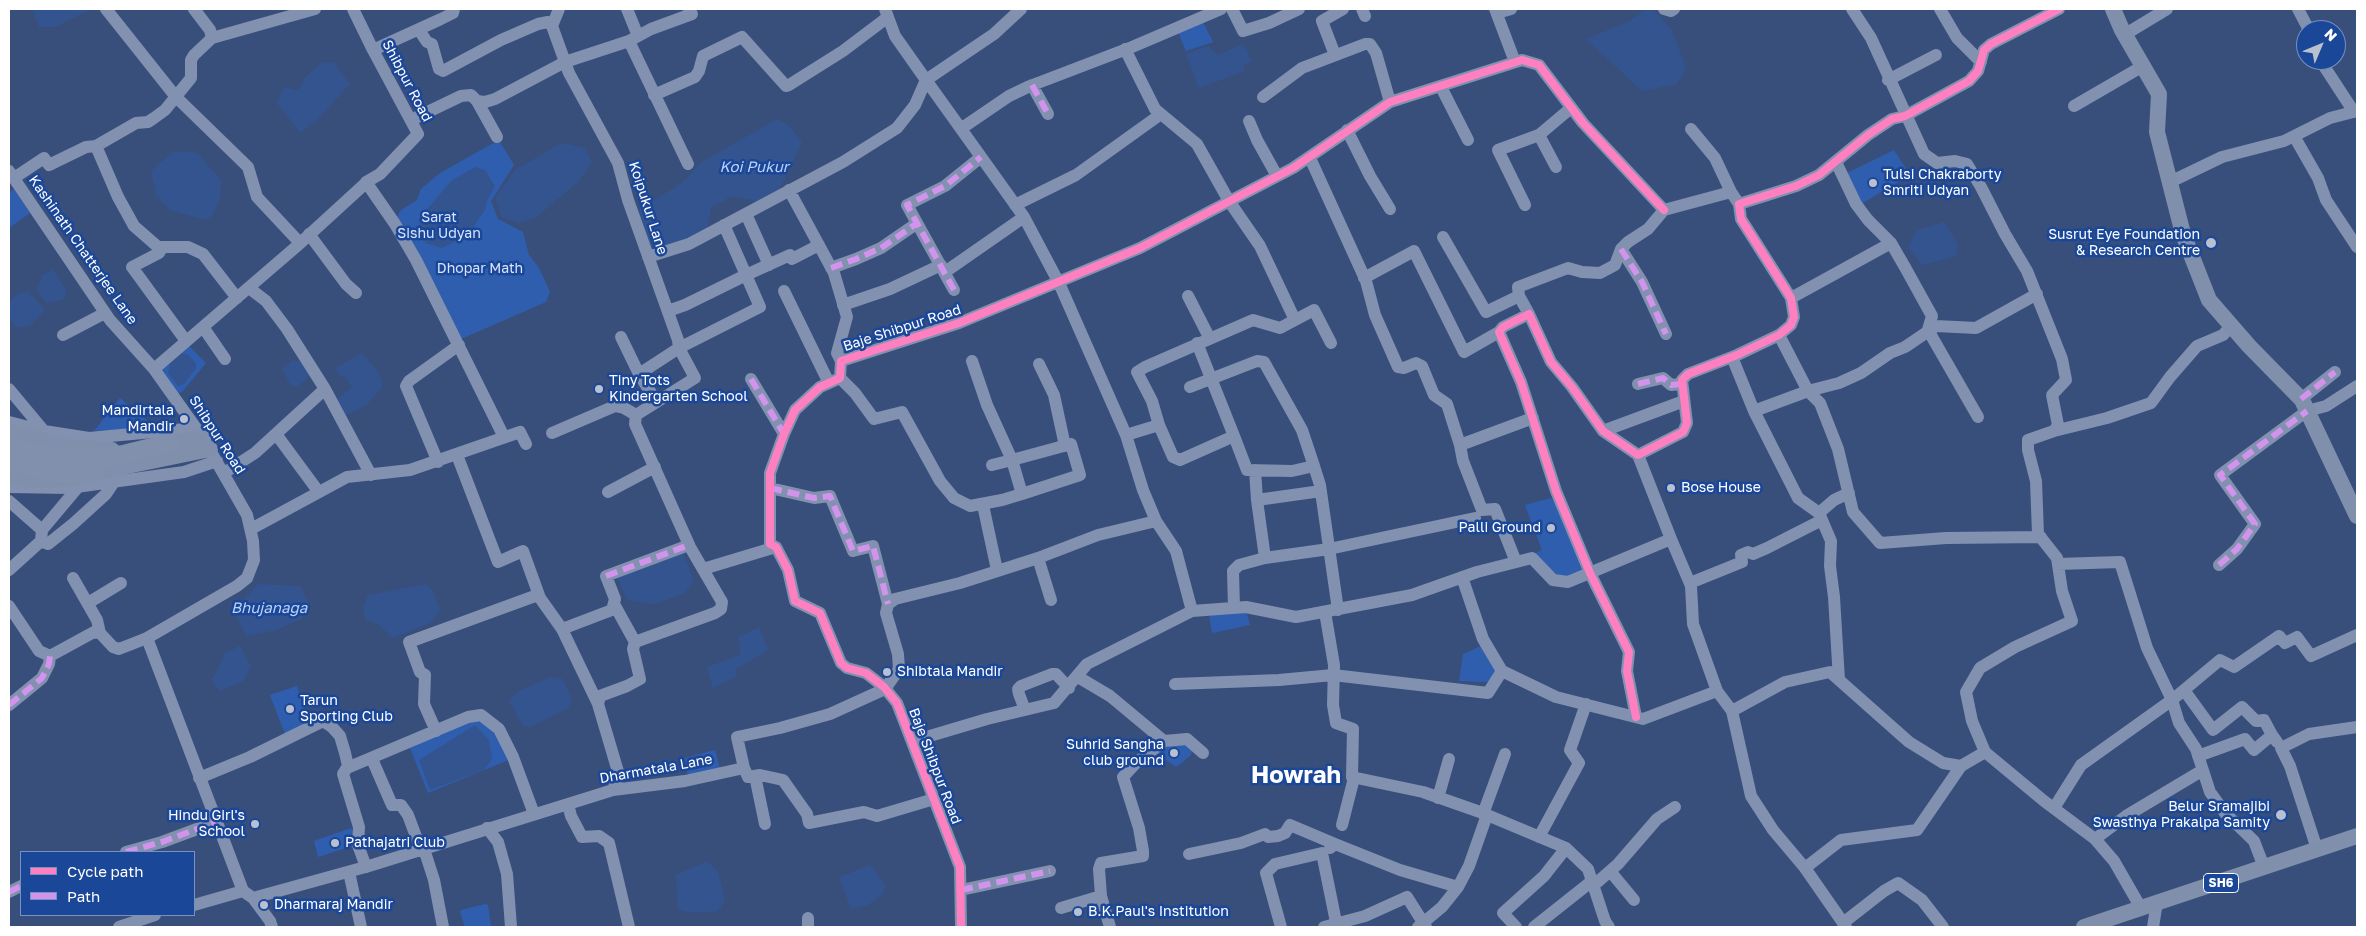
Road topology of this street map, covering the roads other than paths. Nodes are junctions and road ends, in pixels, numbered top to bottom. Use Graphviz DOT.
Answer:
graph roads {
  1 [pos="106,9"];
  2 [pos="194,9"];
  3 [pos="315,9"];
  4 [pos="353,9"];
  5 [pos="454,9"];
  6 [pos="559,9"];
  7 [pos="627,9"];
  8 [pos="689,9"];
  9 [pos="1021,9"];
  10 [pos="1221,9"];
  11 [pos="1232,9"];
  12 [pos="1299,9"];
  13 [pos="1343,9"];
  14 [pos="1511,9"];
  15 [pos="1664,9"];
  16 [pos="1674,9"];
  17 [pos="1852,9"];
  18 [pos="1940,9"];
  19 [pos="2059,9"];
  20 [pos="2113,9"];
  21 [pos="2167,9"];
  22 [pos="1496,11"];
  23 [pos="887,13"];
  24 [pos="552,26"];
  25 [pos="419,30"];
  26 [pos="2124,35"];
  27 [pos="212,38"];
  28 [pos="634,39"];
  29 [pos="1125,49"];
  30 [pos="373,50"];
  31 [pos="1335,55"];
  32 [pos="1936,55"];
  33 [pos="565,62"];
  34 [pos="1515,62"];
  35 [pos="1981,62"];
  36 [pos="2143,66"];
  37 [pos="2327,70"];
  38 [pos="926,80"];
  39 [pos="1888,80"];
  40 [pos="1032,85"];
  41 [pos="1441,87"];
  42 [pos="654,95"];
  43 [pos="176,97"];
  44 [pos="1263,97"];
  45 [pos="477,101"];
  46 [pos="1390,102"];
  47 [pos="2074,106"];
  48 [pos="1571,108"];
  49 [pos="2356,112"];
  50 [pos="1048,114"];
  51 [pos="1161,114"];
  52 [pos="1905,116"];
  53 [pos="411,120"];
  54 [pos="1249,121"];
  55 [pos="962,128"];
  56 [pos="1691,129"];
  57 [pos="1347,130"];
  58 [pos="1539,135"];
  59 [pos="2294,136"];
  60 [pos="496,137"];
  61 [pos="1468,140"];
  62 [pos="96,146"];
  63 [pos="982,157"];
  64 [pos="1310,158"];
  65 [pos="1836,162"];
  66 [pos="688,164"];
  67 [pos="1556,167"];
  68 [pos="11,175"];
  69 [pos="1277,176"];
  70 [pos="366,182"];
  71 [pos="2170,182"];
  72 [pos="790,190"];
  73 [pos="1731,192"];
  74 [pos="1229,201"];
  75 [pos="1739,204"];
  76 [pos="1015,205"];
  77 [pos="1525,205"];
  78 [pos="1390,209"];
  79 [pos="1664,210"];
  80 [pos="746,214"];
  81 [pos="1024,217"];
  82 [pos="916,224"];
  83 [pos="724,225"];
  84 [pos="1443,238"];
  85 [pos="305,239"];
  86 [pos="1892,243"];
  87 [pos="819,245"];
  88 [pos="2357,247"];
  89 [pos="162,248"];
  90 [pos="1621,249"];
  91 [pos="648,257"];
  92 [pos="769,265"];
  93 [pos="831,268"];
  94 [pos="943,268"];
  95 [pos="746,275"];
  96 [pos="1364,278"];
  97 [pos="1059,283"];
  98 [pos="249,288"];
  99 [pos="954,290"];
  100 [pos="784,292"];
  101 [pos="356,293"];
  102 [pos="2037,294"];
  103 [pos="1188,296"];
  104 [pos="1519,296"];
  105 [pos="237,298"];
  106 [pos="1791,298"];
  107 [pos="843,305"];
  108 [pos="668,311"];
  109 [pos="106,313"];
  110 [pos="1529,314"];
  111 [pos="1295,320"];
  112 [pos="2231,326"];
  113 [pos="203,327"];
  114 [pos="1928,330"];
  115 [pos="1498,332"];
  116 [pos="1666,334"];
  117 [pos="63,335"];
  118 [pos="1779,335"];
  119 [pos="621,337"];
  120 [pos="1210,337"];
  121 [pos="186,342"];
  122 [pos="1197,342"];
  123 [pos="1331,343"];
  124 [pos="459,345"];
  125 [pos="679,348"];
  126 [pos="1732,357"];
  127 [pos="225,359"];
  128 [pos="841,360"];
  129 [pos="972,361"];
  130 [pos="1039,364"];
  131 [pos="154,369"];
  132 [pos="2335,372"];
  133 [pos="639,374"];
  134 [pos="751,379"];
  135 [pos="835,380"];
  136 [pos="1211,380"];
  137 [pos="1638,384"];
  138 [pos="1682,384"];
  139 [pos="2357,386"];
  140 [pos="1190,387"];
  141 [pos="9,389"];
  142 [pos="325,389"];
  143 [pos="1808,391"];
  144 [pos="1684,401"];
  145 [pos="656,402"];
  146 [pos="2304,405"];
  147 [pos="1754,411"];
  148 [pos="636,415"];
  149 [pos="1978,417"];
  150 [pos="1533,418"];
  151 [pos="9,422"];
  152 [pos="1159,425"];
  153 [pos="1603,431"];
  154 [pos="2054,431"];
  155 [pos="9,432"];
  156 [pos="44,432"];
  157 [pos="552,433"];
  158 [pos="276,434"];
  159 [pos="784,434"];
  160 [pos="1126,435"];
  161 [pos="504,436"];
  162 [pos="1234,436"];
  163 [pos="170,443"];
  164 [pos="207,444"];
  165 [pos="526,444"];
  166 [pos="1460,445"];
  167 [pos="9,446"];
  168 [pos="1065,446"];
  169 [pos="456,455"];
  170 [pos="1638,455"];
  171 [pos="9,460"];
  172 [pos="1012,460"];
  173 [pos="94,461"];
  174 [pos="438,462"];
  175 [pos="992,465"];
  176 [pos="1314,466"];
  177 [pos="655,467"];
  178 [pos="1255,470"];
  179 [pos="224,474"];
  180 [pos="371,475"];
  181 [pos="9,478"];
  182 [pos="114,482"];
  183 [pos="79,486"];
  184 [pos="9,487"];
  185 [pos="770,488"];
  186 [pos="1321,491"];
  187 [pos="318,492"];
  188 [pos="608,492"];
  189 [pos="1022,494"];
  190 [pos="1849,494"];
  191 [pos="9,500"];
  192 [pos="1257,500"];
  193 [pos="983,505"];
  194 [pos="1820,516"];
  195 [pos="2357,516"];
  196 [pos="1475,518"];
  197 [pos="1156,521"];
  198 [pos="251,530"];
  199 [pos="41,536"];
  200 [pos="2042,537"];
  201 [pos="1671,539"];
  202 [pos="690,545"];
  203 [pos="776,546"];
  204 [pos="1329,549"];
  205 [pos="1038,558"];
  206 [pos="1265,558"];
  207 [pos="1516,562"];
  208 [pos="2058,564"];
  209 [pos="2219,565"];
  210 [pos="703,569"];
  211 [pos="9,570"];
  212 [pos="997,570"];
  213 [pos="1590,573"];
  214 [pos="1462,577"];
  215 [pos="74,578"];
  216 [pos="122,583"];
  217 [pos="1690,584"];
  218 [pos="540,598"];
  219 [pos="1051,600"];
  220 [pos="88,603"];
  221 [pos="614,604"];
  222 [pos="888,604"];
  223 [pos="9,606"];
  224 [pos="1234,608"];
  225 [pos="1338,610"];
  226 [pos="1192,611"];
  227 [pos="1324,612"];
  228 [pos="562,629"];
  229 [pos="100,633"];
  230 [pos="2357,635"];
  231 [pos="147,638"];
  232 [pos="635,642"];
  233 [pos="50,656"];
  234 [pos="1502,671"];
  235 [pos="1334,675"];
  236 [pos="1078,677"];
  237 [pos="1839,680"];
  238 [pos="1175,684"];
  239 [pos="1069,688"];
  240 [pos="886,689"];
  241 [pos="2184,690"];
  242 [pos="1717,691"];
  243 [pos="2172,700"];
  244 [pos="598,704"];
  245 [pos="1586,704"];
  246 [pos="9,705"];
  247 [pos="1025,710"];
  248 [pos="1732,711"];
  249 [pos="1636,717"];
  250 [pos="2357,727"];
  251 [pos="436,731"];
  252 [pos="2272,735"];
  253 [pos="913,741"];
  254 [pos="1164,741"];
  255 [pos="2281,748"];
  256 [pos="1203,752"];
  257 [pos="1985,752"];
  258 [pos="1505,754"];
  259 [pos="2198,756"];
  260 [pos="372,759"];
  261 [pos="1449,759"];
  262 [pos="1961,766"];
  263 [pos="347,768"];
  264 [pos="744,768"];
  265 [pos="2203,770"];
  266 [pos="755,776"];
  267 [pos="199,778"];
  268 [pos="1354,778"];
  269 [pos="613,790"];
  270 [pos="1438,798"];
  271 [pos="934,799"];
  272 [pos="568,804"];
  273 [pos="1675,807"];
  274 [pos="2054,808"];
  275 [pos="534,814"];
  276 [pos="1485,814"];
  277 [pos="216,822"];
  278 [pos="765,824"];
  279 [pos="1342,826"];
  280 [pos="492,827"];
  281 [pos="2357,836"];
  282 [pos="1539,837"];
  283 [pos="2095,839"];
  284 [pos="1335,844"];
  285 [pos="1566,848"];
  286 [pos="423,849"];
  287 [pos="2316,849"];
  288 [pos="130,851"];
  289 [pos="1322,853"];
  290 [pos="1189,854"];
  291 [pos="366,867"];
  292 [pos="2264,867"];
  293 [pos="1805,868"];
  294 [pos="1050,871"];
  295 [pos="1610,871"];
  296 [pos="349,872"];
  297 [pos="1593,883"];
  298 [pos="1458,887"];
  299 [pos="277,890"];
  300 [pos="961,890"];
  301 [pos="248,894"];
  302 [pos="1101,896"];
  303 [pos="1634,900"];
  304 [pos="2157,902"];
  305 [pos="195,905"];
  306 [pos="1061,908"];
  307 [pos="2141,908"];
  308 [pos="152,916"];
  309 [pos="270,922"];
  310 [pos="1844,925"];
  311 [pos="1332,926"];
  312 [pos="1422,926"];
  313 [pos="119,927"];
  314 [pos="361,927"];
  315 [pos="443,927"];
  316 [pos="511,927"];
  317 [pos="629,927"];
  318 [pos="961,927"];
  319 [pos="1110,927"];
  320 [pos="1281,927"];
  321 [pos="1516,927"];
  322 [pos="1534,927"];
  323 [pos="1609,927"];
  324 [pos="1943,927"];
  325 [pos="2084,927"];
  326 [pos="2153,927"];
  1 -- 43 [label="street"];
  2 -- 27 [label="street"];
  3 -- 27 [label="street"];
  4 -- 30 [label="street, Shibpur Road"];
  5 -- 25 [label="street"];
  6 -- 24 [label="street"];
  7 -- 28 [label="street"];
  8 -- 28 [label="street"];
  9 -- 38 [label="street"];
  10 -- 29 [label="street"];
  11 -- 12 [label="street"];
  13 -- 31 [label="street"];
  14 -- 22 [label="street"];
  15 -- 16 [label="street"];
  17 -- 39 [label="street"];
  18 -- 35 [label="street"];
  19 -- 35 [label="street"];
  20 -- 26 [label="main road"];
  21 -- 26 [label="street"];
  22 -- 34 [label="street"];
  23 -- 38 [label="street"];
  23 -- 42 [label="street"];
  24 -- 25 [label="street"];
  24 -- 33 [label="street, Koipukur Lane"];
  25 -- 30 [label="street"];
  26 -- 36 [label="main road"];
  27 -- 43 [label="street"];
  28 -- 33 [label="street"];
  28 -- 42 [label="street"];
  29 -- 40 [label="street"];
  29 -- 51 [label="street"];
  30 -- 53 [label="street, Shibpur Road"];
  31 -- 44 [label="street"];
  31 -- 46 [label="street"];
  32 -- 39 [label="street"];
  33 -- 45 [label="street"];
  33 -- 91 [label="street, Koipukur Lane"];
  34 -- 41 [label="street, Baje Shibpur Road"];
  34 -- 48 [label="street"];
  35 -- 52 [label="street"];
  36 -- 47 [label="street"];
  36 -- 71 [label="main road"];
  37 -- 49 [label="street"];
  38 -- 55 [label="street"];
  38 -- 72 [label="street"];
  39 -- 52 [label="street"];
  40 -- 50 [label="street"];
  40 -- 55 [label="street"];
  41 -- 46 [label="street, Baje Shibpur Road"];
  41 -- 61 [label="street"];
  42 -- 66 [label="street"];
  43 -- 62 [label="street"];
  43 -- 85 [label="street"];
  45 -- 53 [label="street"];
  45 -- 60 [label="street"];
  46 -- 57 [label="street, Baje Shibpur Road"];
  48 -- 58 [label="street"];
  48 -- 79 [label="street"];
  49 -- 59 [label="street"];
  51 -- 74 [label="street"];
  51 -- 76 [label="street"];
  52 -- 65 [label="street"];
  52 -- 102 [label="street"];
  53 -- 70 [label="street, Shibpur Road"];
  54 -- 69 [label="street"];
  55 -- 63 [label="street"];
  56 -- 73 [label="street"];
  57 -- 64 [label="street, Baje Shibpur Road"];
  57 -- 78 [label="street"];
  58 -- 67 [label="street"];
  58 -- 77 [label="street"];
  59 -- 71 [label="street"];
  59 -- 88 [label="street"];
  62 -- 68 [label="street"];
  62 -- 89 [label="street"];
  63 -- 76 [label="street"];
  63 -- 82 [label="street"];
  64 -- 69 [label="street, Baje Shibpur Road"];
  64 -- 96 [label="street"];
  65 -- 75 [label="street"];
  65 -- 86 [label="street"];
  68 -- 109 [label="street, Kashinath Chatterjee Lane"];
  69 -- 74 [label="street, Baje Shibpur Road"];
  70 -- 85 [label="street, Shibpur Road"];
  70 -- 124 [label="street"];
  71 -- 112 [label="main road"];
  72 -- 80 [label="street"];
  72 -- 87 [label="street"];
  73 -- 75 [label="street"];
  73 -- 79 [label="street"];
  74 -- 97 [label="street, Baje Shibpur Road"];
  74 -- 111 [label="street"];
  75 -- 106 [label="street"];
  76 -- 81 [label="street"];
  79 -- 90 [label="street"];
  80 -- 83 [label="street"];
  80 -- 92 [label="street"];
  81 -- 94 [label="street"];
  81 -- 97 [label="street"];
  82 -- 93 [label="street"];
  82 -- 94 [label="street"];
  83 -- 91 [label="street"];
  83 -- 95 [label="street"];
  84 -- 104 [label="street"];
  85 -- 98 [label="street, Shibpur Road"];
  85 -- 101 [label="street"];
  86 -- 106 [label="street"];
  86 -- 114 [label="street"];
  87 -- 92 [label="street"];
  87 -- 93 [label="street"];
  89 -- 105 [label="street"];
  89 -- 121 [label="street"];
  90 -- 104 [label="street"];
  90 -- 116 [label="street"];
  91 -- 108 [label="street, Koipukur Lane"];
  92 -- 95 [label="street"];
  93 -- 107 [label="street"];
  94 -- 99 [label="street"];
  94 -- 107 [label="street"];
  95 -- 108 [label="street"];
  95 -- 125 [label="street"];
  96 -- 115 [label="street"];
  96 -- 166 [label="street"];
  97 -- 128 [label="street, Baje Shibpur Road"];
  97 -- 160 [label="street"];
  98 -- 105 [label="street, Shibpur Road"];
  98 -- 142 [label="street"];
  100 -- 135 [label="street"];
  102 -- 114 [label="street"];
  102 -- 154 [label="street"];
  103 -- 120 [label="street"];
  104 -- 110 [label="street"];
  105 -- 113 [label="street, Shibpur Road"];
  106 -- 118 [label="street"];
  107 -- 128 [label="street"];
  108 -- 125 [label="street, Koipukur Lane"];
  109 -- 117 [label="street"];
  109 -- 131 [label="street, Kashinath Chatterjee Lane"];
  110 -- 115 [label="street"];
  110 -- 153 [label="street"];
  111 -- 120 [label="street"];
  111 -- 123 [label="street"];
  112 -- 146 [label="main road"];
  112 -- 154 [label="street"];
  113 -- 121 [label="street, Shibpur Road"];
  113 -- 127 [label="street"];
  114 -- 143 [label="street"];
  114 -- 149 [label="street"];
  115 -- 150 [label="street"];
  118 -- 126 [label="street"];
  118 -- 143 [label="street"];
  119 -- 133 [label="street"];
  120 -- 122 [label="street"];
  121 -- 131 [label="street, Shibpur Road"];
  122 -- 136 [label="street"];
  122 -- 152 [label="street"];
  124 -- 161 [label="street"];
  124 -- 174 [label="street"];
  125 -- 133 [label="street"];
  125 -- 145 [label="street, Koipukur Lane"];
  126 -- 138 [label="street"];
  126 -- 147 [label="street"];
  128 -- 135 [label="street, Baje Shibpur Road"];
  129 -- 172 [label="street"];
  130 -- 168 [label="street"];
  131 -- 164 [label="street, Shibpur Road"];
  132 -- 146 [label="street"];
  133 -- 145 [label="street"];
  134 -- 159 [label="street"];
  135 -- 159 [label="street, Baje Shibpur Road"];
  135 -- 193 [label="street"];
  136 -- 140 [label="street"];
  136 -- 162 [label="street"];
  136 -- 176 [label="street"];
  137 -- 138 [label="street"];
  138 -- 144 [label="street"];
  139 -- 146 [label="street"];
  141 -- 156 [label="street"];
  142 -- 158 [label="street"];
  142 -- 180 [label="street"];
  143 -- 147 [label="street"];
  143 -- 190 [label="street"];
  144 -- 153 [label="street"];
  144 -- 170 [label="street"];
  145 -- 148 [label="street"];
  146 -- 195 [label="main road"];
  146 -- 209 [label="street"];
  147 -- 194 [label="street"];
  148 -- 157 [label="street"];
  148 -- 177 [label="street"];
  150 -- 166 [label="street"];
  150 -- 213 [label="street"];
  151 -- 156 [label="street"];
  152 -- 160 [label="street"];
  152 -- 162 [label="street"];
  153 -- 170 [label="street"];
  154 -- 200 [label="street"];
  155 -- 173 [label="main road"];
  156 -- 164 [label="street"];
  158 -- 179 [label="street"];
  158 -- 187 [label="street"];
  159 -- 185 [label="street, Baje Shibpur Road"];
  160 -- 197 [label="street"];
  161 -- 165 [label="street"];
  161 -- 169 [label="street"];
  162 -- 178 [label="street"];
  163 -- 164 [label="main road"];
  163 -- 173 [label="highway"];
  164 -- 173 [label="main road"];
  164 -- 179 [label="street, Shibpur Road"];
  164 -- 182 [label="street"];
  166 -- 207 [label="street"];
  167 -- 173 [label="highway"];
  168 -- 172 [label="street"];
  168 -- 189 [label="street"];
  169 -- 174 [label="street"];
  169 -- 218 [label="street"];
  170 -- 201 [label="street"];
  171 -- 173 [label="highway"];
  172 -- 175 [label="street"];
  172 -- 189 [label="street"];
  173 -- 181 [label="main road"];
  174 -- 180 [label="street"];
  176 -- 178 [label="street"];
  176 -- 186 [label="street"];
  177 -- 188 [label="street"];
  177 -- 202 [label="street"];
  178 -- 192 [label="street"];
  179 -- 198 [label="street, Shibpur Road"];
  180 -- 187 [label="street"];
  182 -- 183 [label="street"];
  182 -- 199 [label="street"];
  183 -- 184 [label="street"];
  183 -- 199 [label="street"];
  185 -- 203 [label="street, Baje Shibpur Road"];
  185 -- 222 [label="street"];
  186 -- 192 [label="street"];
  186 -- 204 [label="street"];
  187 -- 198 [label="street"];
  189 -- 193 [label="street"];
  190 -- 194 [label="street"];
  190 -- 200 [label="street"];
  191 -- 199 [label="street"];
  192 -- 206 [label="street"];
  193 -- 212 [label="street"];
  194 -- 217 [label="street"];
  194 -- 237 [label="street"];
  196 -- 204 [label="street"];
  197 -- 205 [label="street"];
  197 -- 226 [label="street"];
  198 -- 231 [label="street, Shibpur Road"];
  199 -- 211 [label="street"];
  200 -- 208 [label="street"];
  201 -- 213 [label="street"];
  201 -- 217 [label="street"];
  202 -- 210 [label="street"];
  202 -- 221 [label="street"];
  203 -- 210 [label="street"];
  203 -- 240 [label="street, Baje Shibpur Road"];
  204 -- 206 [label="street"];
  204 -- 225 [label="street"];
  205 -- 212 [label="street"];
  205 -- 219 [label="street"];
  206 -- 224 [label="street"];
  207 -- 213 [label="street"];
  207 -- 214 [label="street"];
  208 -- 243 [label="street"];
  208 -- 257 [label="street"];
  210 -- 232 [label="street"];
  212 -- 222 [label="street"];
  213 -- 249 [label="street"];
  214 -- 225 [label="street"];
  214 -- 234 [label="street"];
  215 -- 220 [label="street"];
  216 -- 220 [label="street"];
  217 -- 242 [label="street"];
  218 -- 228 [label="street"];
  218 -- 251 [label="street"];
  220 -- 229 [label="street"];
  221 -- 228 [label="street"];
  221 -- 232 [label="street"];
  222 -- 240 [label="street"];
  223 -- 233 [label="street"];
  224 -- 226 [label="street"];
  224 -- 227 [label="street"];
  225 -- 227 [label="street"];
  226 -- 236 [label="street"];
  227 -- 235 [label="street"];
  228 -- 244 [label="street"];
  229 -- 231 [label="street, Shibpur Road"];
  229 -- 233 [label="street"];
  230 -- 241 [label="street"];
  231 -- 267 [label="street"];
  232 -- 244 [label="street"];
  233 -- 246 [label="street"];
  234 -- 235 [label="street"];
  234 -- 245 [label="street"];
  235 -- 238 [label="street"];
  235 -- 268 [label="street"];
  236 -- 239 [label="street"];
  236 -- 254 [label="street"];
  237 -- 248 [label="street"];
  237 -- 262 [label="street"];
  239 -- 247 [label="street"];
  239 -- 247 [label="street"];
  240 -- 253 [label="street, Baje Shibpur Road"];
  240 -- 264 [label="street"];
  241 -- 243 [label="street"];
  241 -- 252 [label="street"];
  242 -- 248 [label="street"];
  242 -- 249 [label="street"];
  243 -- 259 [label="street"];
  243 -- 274 [label="street"];
  244 -- 269 [label="street"];
  245 -- 249 [label="street"];
  245 -- 282 [label="street"];
  247 -- 253 [label="street"];
  248 -- 293 [label="street"];
  250 -- 255 [label="street"];
  251 -- 260 [label="street"];
  251 -- 275 [label="street"];
  252 -- 255 [label="street"];
  252 -- 259 [label="street"];
  253 -- 271 [label="street, Baje Shibpur Road"];
  254 -- 256 [label="street"];
  254 -- 302 [label="street"];
  255 -- 287 [label="street"];
  257 -- 262 [label="street"];
  257 -- 274 [label="street"];
  258 -- 276 [label="street"];
  259 -- 265 [label="street"];
  260 -- 263 [label="street"];
  260 -- 286 [label="street"];
  261 -- 270 [label="street"];
  262 -- 293 [label="street"];
  263 -- 267 [label="street"];
  263 -- 291 [label="street"];
  264 -- 266 [label="street"];
  264 -- 269 [label="street, Dharmatala Lane"];
  265 -- 283 [label="street"];
  265 -- 292 [label="street"];
  266 -- 271 [label="street"];
  266 -- 278 [label="street"];
  267 -- 277 [label="street"];
  268 -- 270 [label="street"];
  268 -- 279 [label="street"];
  269 -- 272 [label="street, Dharmatala Lane"];
  270 -- 276 [label="street"];
  271 -- 300 [label="street, Baje Shibpur Road"];
  272 -- 275 [label="street, Dharmatala Lane"];
  272 -- 317 [label="street"];
  273 -- 295 [label="street"];
  274 -- 283 [label="street"];
  275 -- 280 [label="street, Dharmatala Lane"];
  276 -- 282 [label="street"];
  276 -- 298 [label="street"];
  277 -- 288 [label="street"];
  277 -- 301 [label="street"];
  280 -- 286 [label="street, Dharmatala Lane"];
  280 -- 316 [label="street"];
  281 -- 287 [label="main road, SH6"];
  282 -- 285 [label="street"];
  283 -- 307 [label="street"];
  284 -- 289 [label="street"];
  284 -- 290 [label="street"];
  284 -- 298 [label="street"];
  285 -- 297 [label="street"];
  285 -- 321 [label="street"];
  286 -- 291 [label="street, Dharmatala Lane"];
  286 -- 315 [label="street"];
  287 -- 292 [label="main road, SH6"];
  289 -- 311 [label="street"];
  289 -- 320 [label="street"];
  291 -- 296 [label="street, Dharmatala Lane"];
  292 -- 304 [label="main road, SH6"];
  293 -- 310 [label="street"];
  294 -- 300 [label="street"];
  295 -- 297 [label="street"];
  295 -- 303 [label="street"];
  296 -- 299 [label="street, Dharmatala Lane"];
  296 -- 314 [label="street"];
  297 -- 322 [label="street"];
  297 -- 323 [label="street"];
  298 -- 312 [label="street"];
  299 -- 301 [label="street, Dharmatala Lane"];
  299 -- 309 [label="street"];
  300 -- 318 [label="street, Baje Shibpur Road"];
  301 -- 305 [label="street, Dharmatala Lane"];
  301 -- 309 [label="street"];
  302 -- 306 [label="street"];
  302 -- 319 [label="street"];
  304 -- 307 [label="main road, SH6"];
  304 -- 326 [label="street"];
  307 -- 325 [label="main road, SH6"];
  308 -- 313 [label="street"];
  310 -- 324 [label="street"];
  311 -- 312 [label="street"];
}
